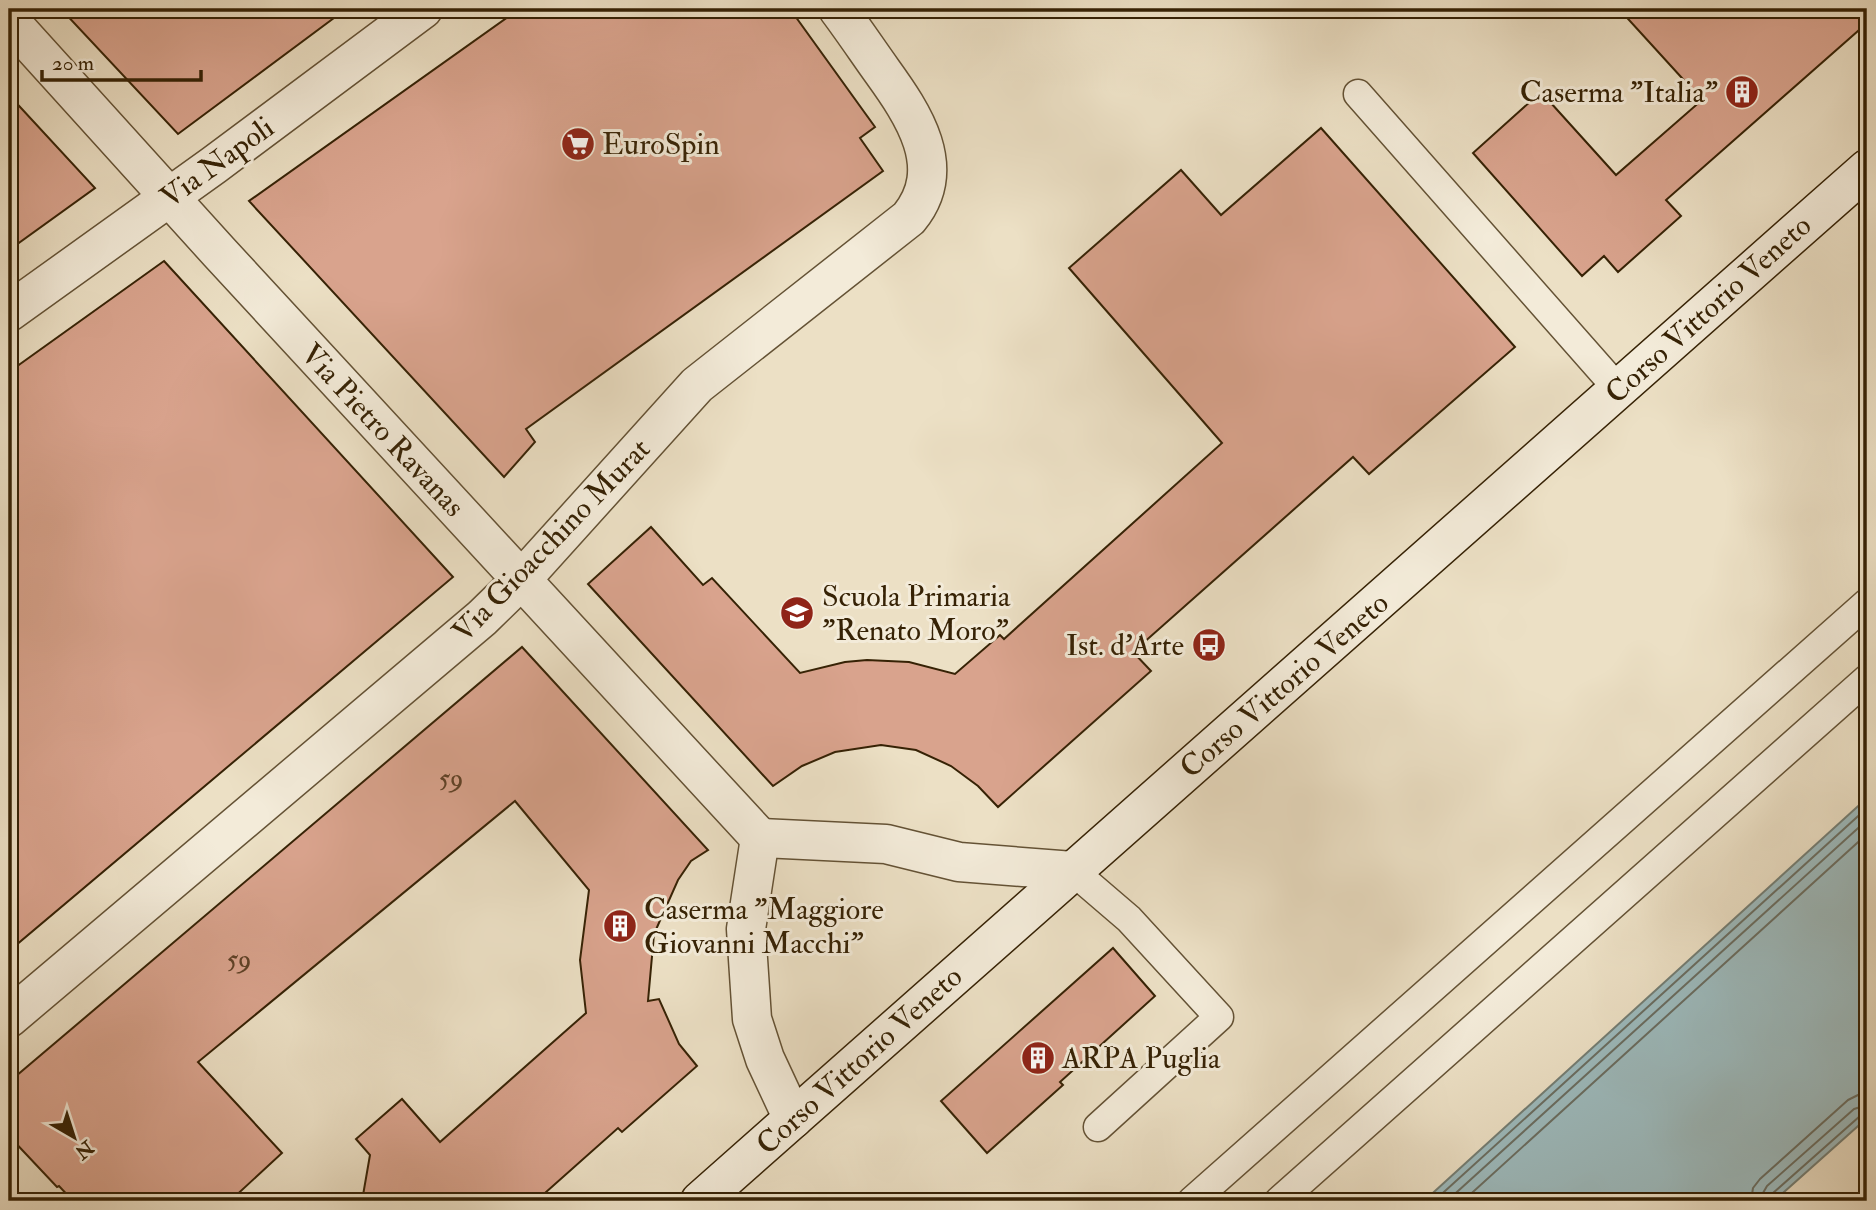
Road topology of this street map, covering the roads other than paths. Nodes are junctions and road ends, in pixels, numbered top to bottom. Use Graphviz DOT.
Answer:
graph roads {
  1 [pos="423,9"];
  2 [pos="838,9"];
  3 [pos="9,20"];
  4 [pos="1358,94"];
  5 [pos="1867,169"];
  6 [pos="169,196"];
  7 [pos="9,312"];
  8 [pos="1618,389"];
  9 [pos="521,580"];
  10 [pos="1867,603"];
  11 [pos="1867,679"];
  12 [pos="760,838"];
  13 [pos="1073,871"];
  14 [pos="9,1018"];
  15 [pos="793,1119"];
  16 [pos="1098,1126"];
  17 [pos="700,1201"];
  18 [pos="1192,1201"];
  19 [pos="1279,1201"];
  1 -- 6 [label="street, Via Napoli"];
  2 -- 9 [label="street, Via Gioacchino Murat"];
  3 -- 6 [label="street, Via Pietro Ravanas"];
  4 -- 8 [label="lane"];
  5 -- 8 [label="street, Corso Vittorio Veneto"];
  6 -- 7 [label="street, Via Napoli"];
  6 -- 9 [label="street, Via Pietro Ravanas"];
  8 -- 13 [label="street, Corso Vittorio Veneto"];
  9 -- 12 [label="street, Via Pietro Ravanas"];
  9 -- 14 [label="street, Via Gioacchino Murat"];
  10 -- 18 [label="lane"];
  11 -- 19 [label="lane"];
  12 -- 13 [label="street"];
  12 -- 15 [label="street"];
  13 -- 15 [label="street, Corso Vittorio Veneto"];
  13 -- 16 [label="lane"];
  15 -- 17 [label="street, Corso Vittorio Veneto"];
}
